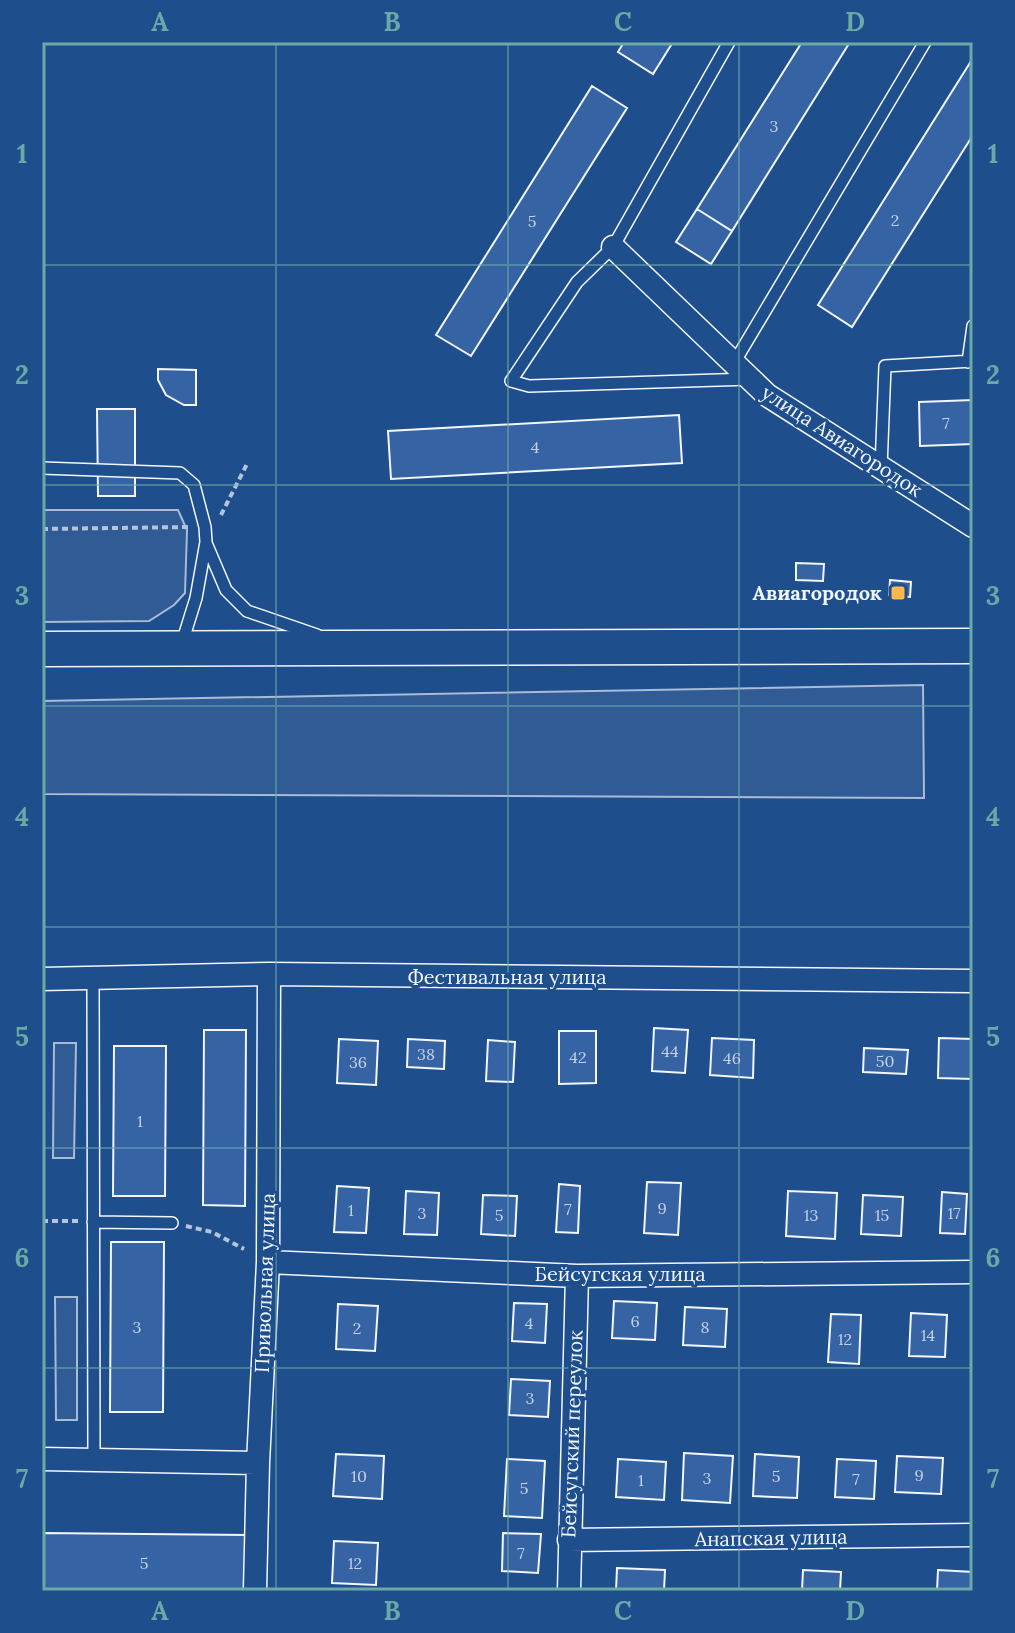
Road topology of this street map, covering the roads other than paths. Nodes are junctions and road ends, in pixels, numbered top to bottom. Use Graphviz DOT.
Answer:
graph roads {
  1 [pos="729,42"];
  2 [pos="925,42"];
  3 [pos="613,247"];
  4 [pos="973,326"];
  5 [pos="970,361"];
  6 [pos="742,371"];
  7 [pos="42,468"];
  8 [pos="881,468"];
  9 [pos="973,526"];
  10 [pos="206,542"];
  11 [pos="973,646"];
  12 [pos="355,648"];
  13 [pos="42,649"];
  14 [pos="180,649"];
  15 [pos="269,974"];
  16 [pos="93,978"];
  17 [pos="42,979"];
  18 [pos="973,981"];
  19 [pos="93,1222"];
  20 [pos="172,1223"];
  21 [pos="268,1262"];
  22 [pos="973,1272"];
  23 [pos="577,1276"];
  24 [pos="42,1459"];
  25 [pos="94,1459"];
  26 [pos="258,1463"];
  27 [pos="973,1535"];
  28 [pos="569,1540"];
  29 [pos="255,1591"];
  30 [pos="569,1591"];
  1 -- 3 [label="lane"];
  2 -- 6 [label="lane"];
  3 -- 6 [label="street, улица Авиагородок"];
  3 -- 6 [label="lane"];
  4 -- 5 [label="lane"];
  5 -- 8 [label="lane"];
  6 -- 8 [label="street, улица Авиагородок"];
  7 -- 10 [label="lane"];
  8 -- 9 [label="street, улица Авиагородок"];
  10 -- 12 [label="lane"];
  10 -- 14 [label="lane"];
  11 -- 12 [label="main road"];
  12 -- 14 [label="main road"];
  13 -- 14 [label="main road"];
  15 -- 16 [label="street, Фестивальная улица"];
  15 -- 18 [label="street, Фестивальная улица"];
  15 -- 21 [label="street, Привольная улица"];
  16 -- 17 [label="street, Фестивальная улица"];
  16 -- 19 [label="lane"];
  19 -- 20 [label="lane"];
  19 -- 25 [label="lane"];
  21 -- 23 [label="street, Бейсугская улица"];
  21 -- 26 [label="street, Привольная улица"];
  22 -- 23 [label="street, Бейсугская улица"];
  23 -- 28 [label="street, Бейсугский переулок"];
  24 -- 25 [label="street"];
  25 -- 26 [label="street"];
  26 -- 29 [label="street, Привольная улица"];
  27 -- 28 [label="street, Анапская улица"];
  28 -- 30 [label="street, Бейсугский переулок"];
}
